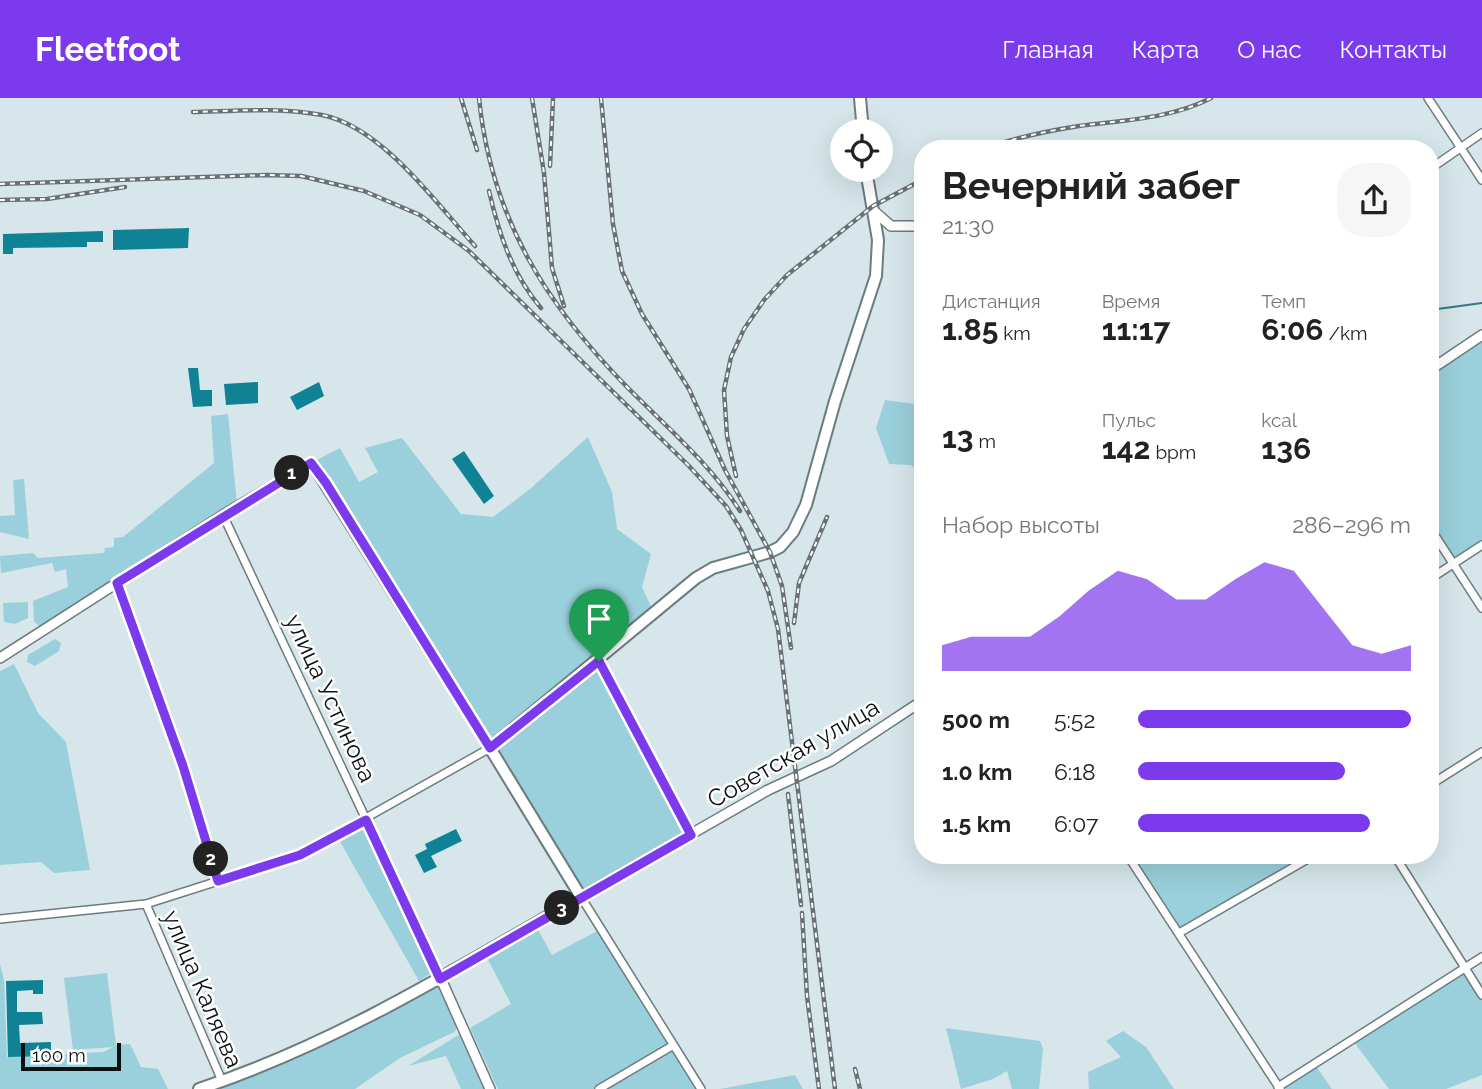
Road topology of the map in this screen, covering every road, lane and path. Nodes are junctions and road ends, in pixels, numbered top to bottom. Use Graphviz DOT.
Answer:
graph roads {
  1 [pos="860,98"];
  2 [pos="1428,98"];
  3 [pos="862,119"];
  4 [pos="1482,133"];
  5 [pos="1460,148"];
  6 [pos="1439,163"];
  7 [pos="1482,180"];
  8 [pos="869,182"];
  9 [pos="875,212"];
  10 [pos="914,226"];
  11 [pos="1482,335"];
  12 [pos="1439,364"];
  13 [pos="223,515"];
  14 [pos="1439,542"];
  15 [pos="1482,545"];
  16 [pos="1454,564"];
  17 [pos="1439,573"];
  18 [pos="117,583"];
  19 [pos="1482,608"];
  20 [pos="0,658"];
  21 [pos="599,661"];
  22 [pos="914,706"];
  23 [pos="490,748"];
  24 [pos="1482,752"];
  25 [pos="1439,779"];
  26 [pos="366,820"];
  27 [pos="691,835"];
  28 [pos="1133,864"];
  29 [pos="1299,864"];
  30 [pos="1400,864"];
  31 [pos="218,881"];
  32 [pos="581,897"];
  33 [pos="146,904"];
  34 [pos="0,919"];
  35 [pos="1179,933"];
  36 [pos="1482,957"];
  37 [pos="1465,968"];
  38 [pos="440,979"];
  39 [pos="1482,995"];
  40 [pos="671,1046"];
  41 [pos="224,1085"];
  42 [pos="1279,1088"];
  43 [pos="199,1089"];
  44 [pos="490,1089"];
  45 [pos="599,1089"];
  46 [pos="701,1089"];
  1 -- 3 [label="main road"];
  2 -- 5 [label="street"];
  4 -- 5 [label="street"];
  5 -- 6 [label="street"];
  5 -- 7 [label="street"];
  8 -- 9 [label="main road"];
  9 -- 10 [label="street"];
  9 -- 21 [label="main road"];
  11 -- 12 [label="street"];
  13 -- 18 [label="street"];
  13 -- 23 [label="street"];
  13 -- 26 [label="street, улица Устинова"];
  14 -- 16 [label="street"];
  15 -- 16 [label="street"];
  16 -- 17 [label="street"];
  16 -- 19 [label="street"];
  18 -- 20 [label="street"];
  18 -- 31 [label="street"];
  21 -- 23 [label="main road"];
  21 -- 27 [label="street"];
  22 -- 27 [label="street, Советская улица"];
  23 -- 26 [label="street"];
  23 -- 32 [label="main road"];
  24 -- 25 [label="street"];
  26 -- 31 [label="street"];
  26 -- 38 [label="street, улица Устинова"];
  27 -- 32 [label="street, Советская улица"];
  28 -- 35 [label="street"];
  29 -- 35 [label="street"];
  30 -- 37 [label="street"];
  31 -- 33 [label="street"];
  32 -- 38 [label="main road, Советская улица"];
  32 -- 40 [label="street"];
  33 -- 34 [label="street"];
  33 -- 41 [label="street, улица Каляева"];
  35 -- 42 [label="street"];
  36 -- 37 [label="street"];
  37 -- 39 [label="street"];
  37 -- 42 [label="street"];
  38 -- 41 [label="main road, Советская улица"];
  38 -- 44 [label="street, улица Устинова"];
  40 -- 45 [label="street"];
  40 -- 46 [label="street"];
  41 -- 43 [label="main road, Советская улица"];
}
